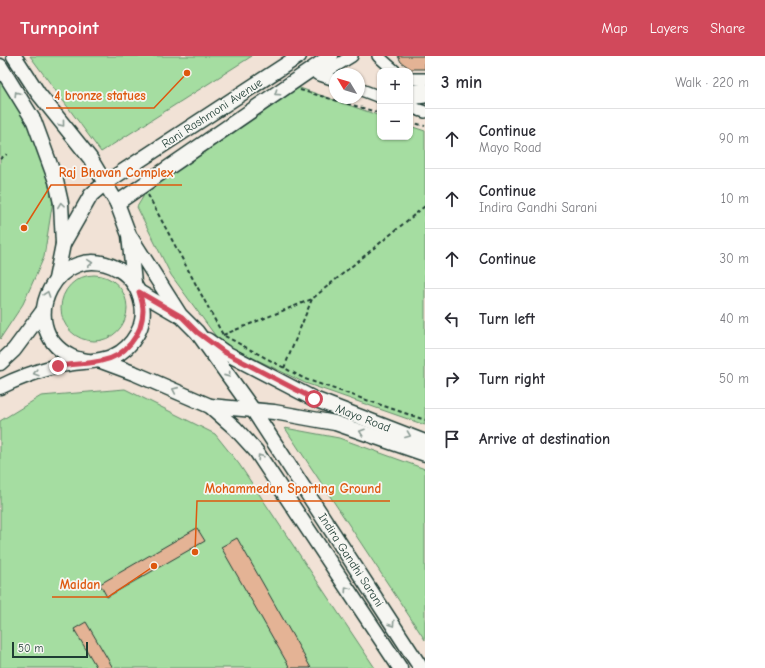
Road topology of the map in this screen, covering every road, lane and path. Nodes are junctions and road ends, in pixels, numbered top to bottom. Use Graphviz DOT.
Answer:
graph roads {
  1 [pos="14,56"];
  2 [pos="299,56"];
  3 [pos="302,56"];
  4 [pos="331,56"];
  5 [pos="352,56"];
  6 [pos="378,56"];
  7 [pos="0,66"];
  8 [pos="392,68"];
  9 [pos="315,73"];
  10 [pos="329,78"];
  11 [pos="413,79"];
  12 [pos="425,79"];
  13 [pos="425,89"];
  14 [pos="298,90"];
  15 [pos="365,91"];
  16 [pos="413,91"];
  17 [pos="377,95"];
  18 [pos="425,97"];
  19 [pos="413,103"];
  20 [pos="413,104"];
  21 [pos="413,106"];
  22 [pos="425,106"];
  23 [pos="377,112"];
  24 [pos="425,112"];
  25 [pos="413,123"];
  26 [pos="425,126"];
  27 [pos="7,154"];
  28 [pos="0,159"];
  29 [pos="105,183"];
  30 [pos="146,192"];
  31 [pos="117,203"];
  32 [pos="425,206"];
  33 [pos="129,235"];
  34 [pos="63,244"];
  35 [pos="56,279"];
  36 [pos="137,287"];
  37 [pos="312,299"];
  38 [pos="43,311"];
  39 [pos="182,317"];
  40 [pos="197,332"];
  41 [pos="223,336"];
  42 [pos="95,361"];
  43 [pos="0,363"];
  44 [pos="284,368"];
  45 [pos="0,387"];
  46 [pos="210,406"];
  47 [pos="253,410"];
  48 [pos="425,420"];
  49 [pos="425,442"];
  50 [pos="425,454"];
  51 [pos="400,668"];
  52 [pos="421,668"];
  1 -- 29 [label="main road, one-way"];
  2 -- 29 [label="main road, Rani Rashmoni Avenue"];
  3 -- 9 [label="main road"];
  4 -- 9 [label="main road"];
  5 -- 9 [label="lane"];
  6 -- 8 [label="lane"];
  34 -- 7 [label="main road, one-way"];
  9 -- 10 [label="lane"];
  9 -- 31 [label="main road, one-way"];
  11 -- 12 [label="lane"];
  13 -- 16 [label="lane"];
  14 -- 23 [label="path"];
  15 -- 17 [label="lane"];
  18 -- 19 [label="lane"];
  20 -- 22 [label="lane"];
  21 -- 24 [label="lane"];
  25 -- 26 [label="path"];
  27 -- 28 [label="path"];
  29 -- 31 [label="main road"];
  29 -- 34 [label="main road, Rani Rashmoni Avenue"];
  30 -- 41 [label="path"];
  31 -- 33 [label="main road"];
  32 -- 37 [label="path"];
  33 -- 36 [label="main road"];
  33 -- 39 [label="main road"];
  34 -- 35 [label="main road"];
  35 -- 36 [label="main road, one-way"];
  38 -- 35 [label="main road, one-way"];
  36 -- 39 [label="main road"];
  36 -- 42 [label="main road"];
  37 -- 41 [label="path"];
  37 -- 44 [label="path"];
  38 -- 42 [label="main road"];
  38 -- 43 [label="main road"];
  39 -- 40 [label="main road, Indira Gandhi Sarani"];
  40 -- 47 [label="main road, Indira Gandhi Sarani, one-way"];
  40 -- 49 [label="main road, Mayo Road, one-way"];
  41 -- 44 [label="path"];
  42 -- 45 [label="main road, one-way"];
  46 -- 42 [label="main road, one-way"];
  44 -- 48 [label="path"];
  46 -- 47 [label="main road, Mayo Road"];
  51 -- 46 [label="main road, Indira Gandhi Sarani, one-way"];
  50 -- 47 [label="main road, Mayo Road, one-way"];
  47 -- 52 [label="main road, Indira Gandhi Sarani, one-way"];
}
